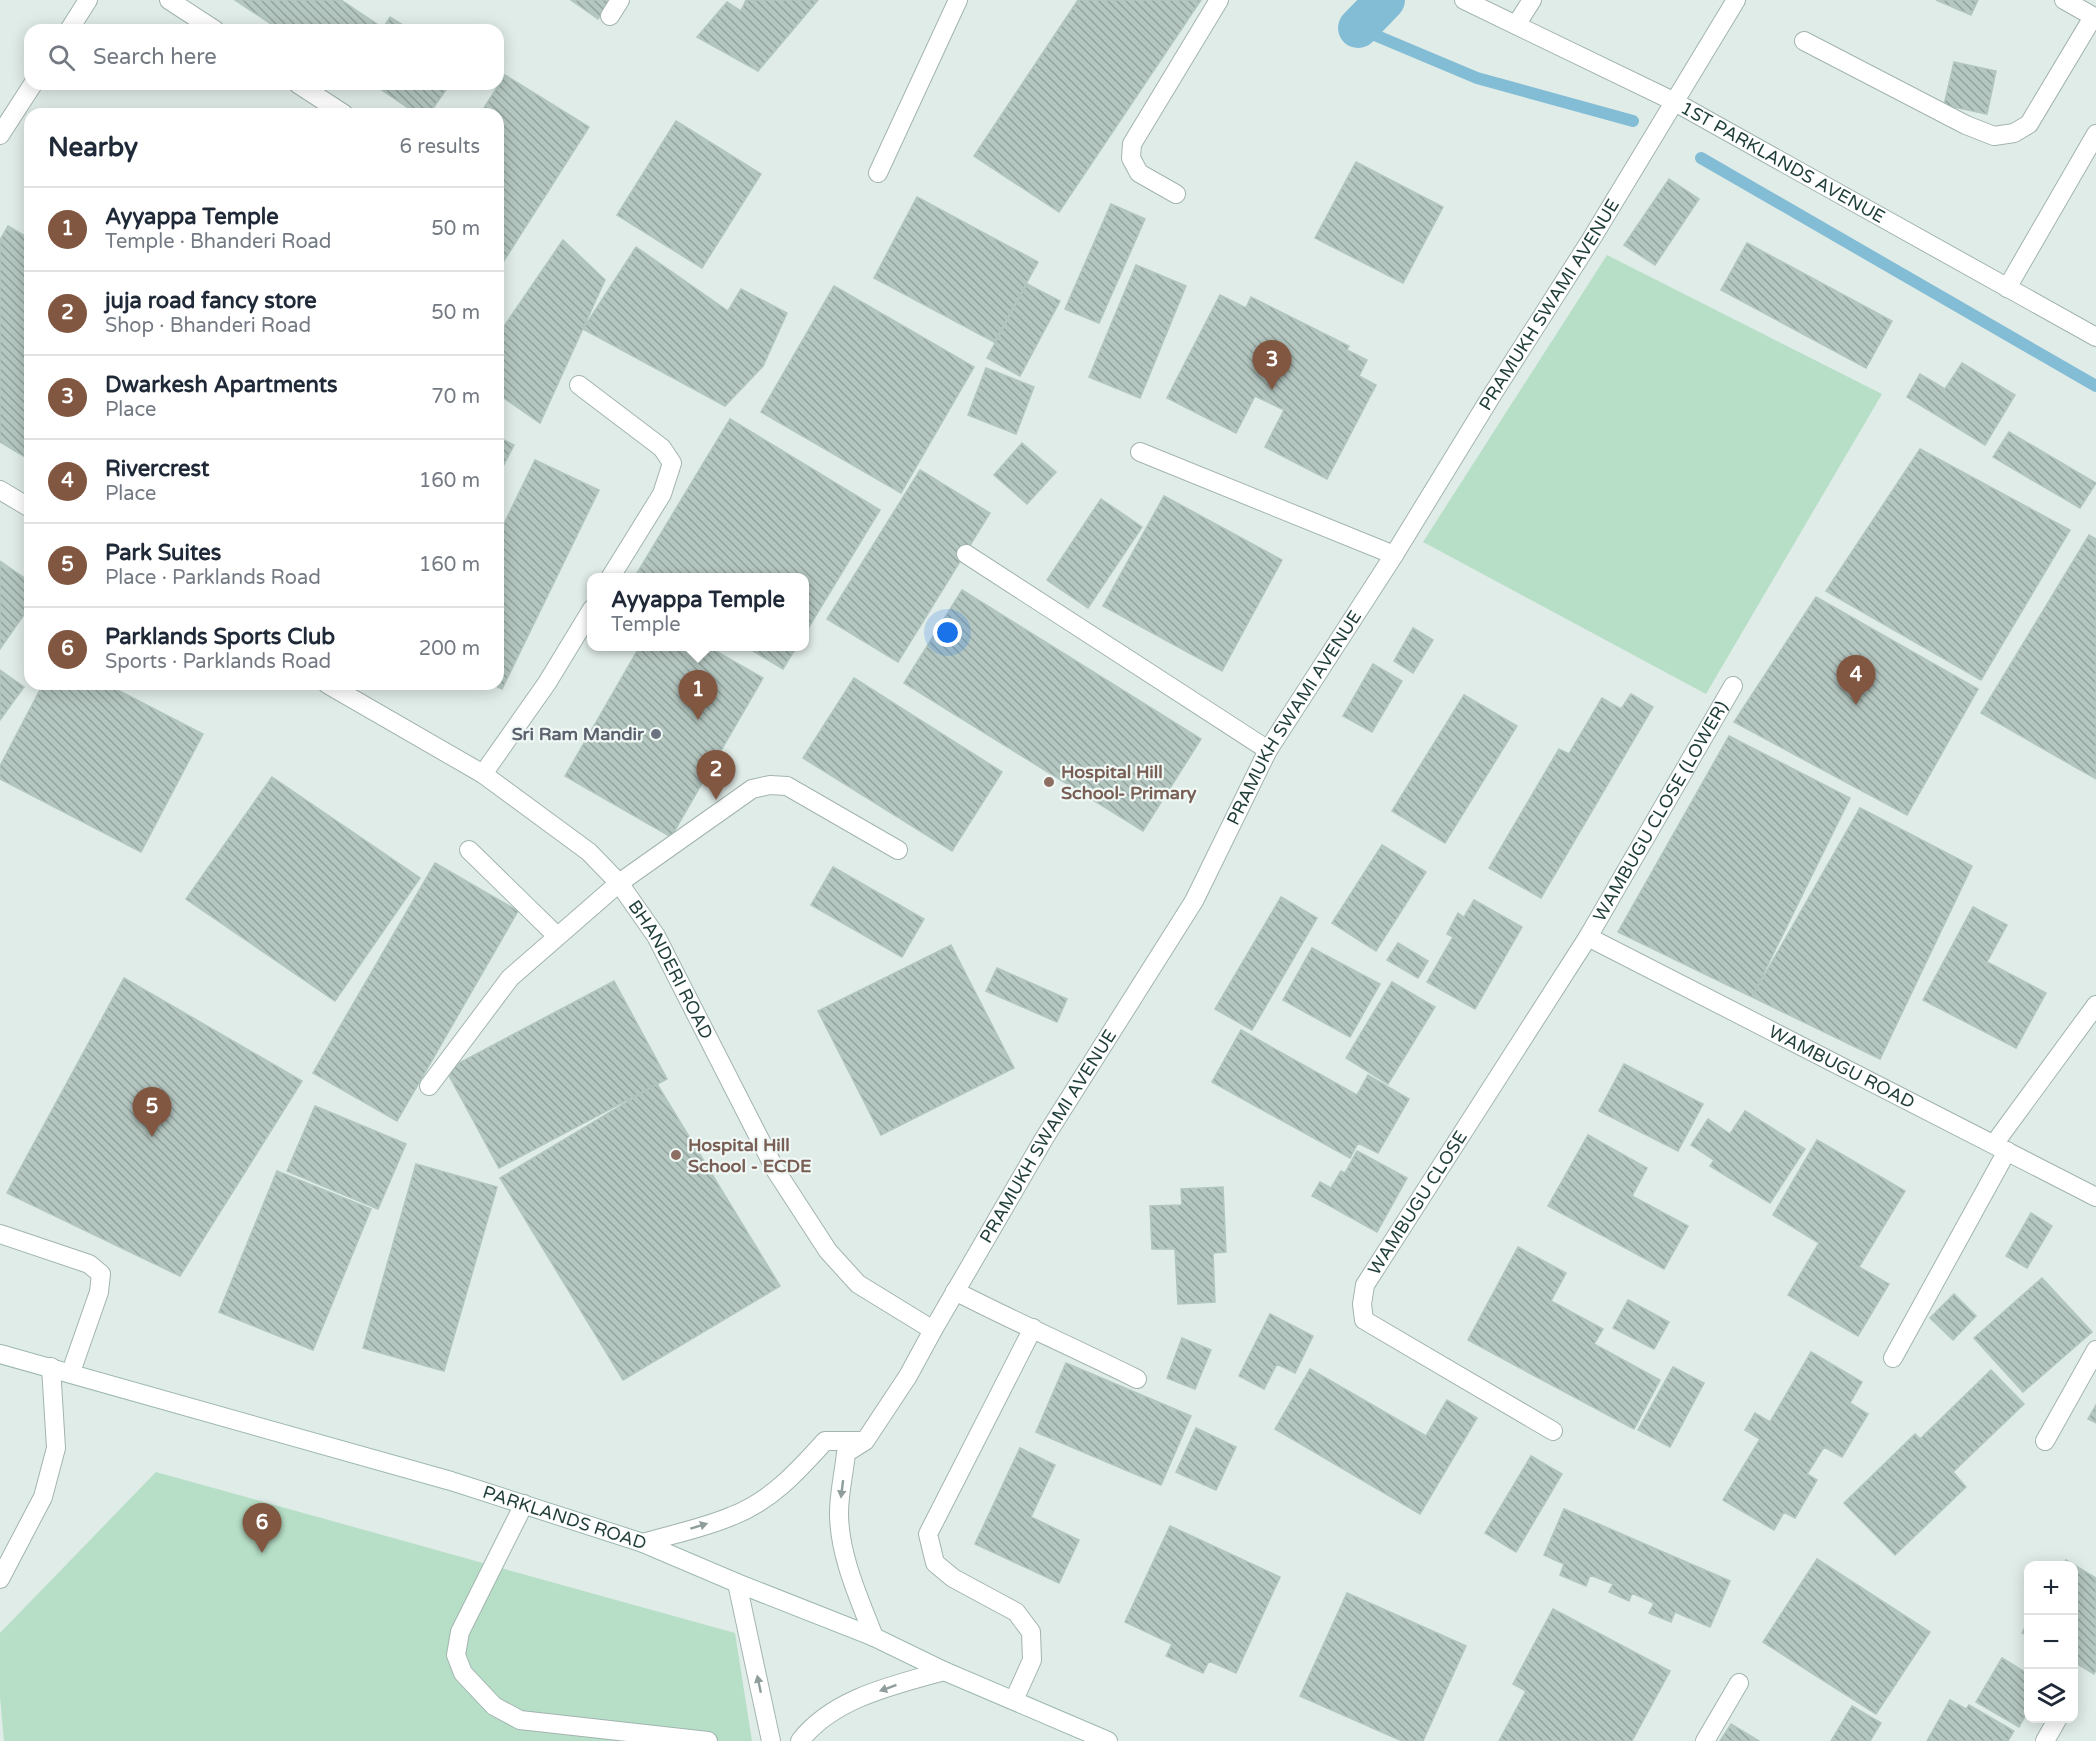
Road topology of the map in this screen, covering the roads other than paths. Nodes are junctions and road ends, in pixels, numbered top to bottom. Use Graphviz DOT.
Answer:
graph roads {
  1 [pos="88,0"];
  2 [pos="169,0"];
  3 [pos="620,0"];
  4 [pos="958,0"];
  5 [pos="1219,0"];
  6 [pos="1464,0"];
  7 [pos="1532,0"];
  8 [pos="1736,0"];
  9 [pos="2064,0"];
  10 [pos="610,16"];
  11 [pos="2094,17"];
  12 [pos="73,24"];
  13 [pos="206,24"];
  14 [pos="1516,25"];
  15 [pos="1804,41"];
  16 [pos="29,90"];
  17 [pos="307,90"];
  18 [pos="1673,101"];
  19 [pos="335,108"];
  20 [pos="2096,134"];
  21 [pos="0,135"];
  22 [pos="878,173"];
  23 [pos="1176,195"];
  24 [pos="2007,288"];
  25 [pos="2096,337"];
  26 [pos="579,385"];
  27 [pos="1140,452"];
  28 [pos="0,490"];
  29 [pos="24,504"];
  30 [pos="966,554"];
  31 [pos="1394,555"];
  32 [pos="613,573"];
  33 [pos="587,616"];
  34 [pos="1733,686"];
  35 [pos="337,690"];
  36 [pos="1268,750"];
  37 [pos="483,774"];
  38 [pos="469,850"];
  39 [pos="898,850"];
  40 [pos="619,883"];
  41 [pos="557,936"];
  42 [pos="1588,937"];
  43 [pos="2096,1005"];
  44 [pos="429,1086"];
  45 [pos="2000,1147"];
  46 [pos="2096,1197"];
  47 [pos="0,1234"];
  48 [pos="955,1291"];
  49 [pos="1033,1328"];
  50 [pos="933,1330"];
  51 [pos="2096,1350"];
  52 [pos="0,1354"];
  53 [pos="1893,1358"];
  54 [pos="51,1367"];
  55 [pos="71,1372"];
  56 [pos="1137,1379"];
  57 [pos="1553,1431"];
  58 [pos="865,1441"];
  59 [pos="2045,1441"];
  60 [pos="524,1504"];
  61 [pos="643,1543"];
  62 [pos="0,1579"];
  63 [pos="737,1583"];
  64 [pos="874,1637"];
  65 [pos="944,1671"];
  66 [pos="1739,1683"];
  67 [pos="1014,1700"];
  68 [pos="2056,1723"];
  69 [pos="708,1741"];
  70 [pos="771,1741"];
  71 [pos="800,1741"];
  72 [pos="1108,1741"];
  73 [pos="1705,1741"];
  74 [pos="2045,1741"];
  1 -- 12 [label="street"];
  2 -- 13 [label="street"];
  3 -- 10 [label="street"];
  4 -- 22 [label="street"];
  5 -- 23 [label="street"];
  6 -- 14 [label="street, 1ST PARKLANDS AVENUE"];
  7 -- 14 [label="street"];
  8 -- 18 [label="street, PRAMUKH SWAMI AVENUE"];
  9 -- 11 [label="street"];
  11 -- 15 [label="street"];
  14 -- 18 [label="street, 1ST PARKLANDS AVENUE"];
  16 -- 21 [label="street"];
  17 -- 19 [label="street"];
  18 -- 24 [label="street, 1ST PARKLANDS AVENUE"];
  18 -- 31 [label="street, PRAMUKH SWAMI AVENUE"];
  20 -- 24 [label="street"];
  24 -- 25 [label="street, 1ST PARKLANDS AVENUE"];
  26 -- 32 [label="street"];
  27 -- 31 [label="street"];
  28 -- 29 [label="street"];
  30 -- 36 [label="street"];
  31 -- 36 [label="street, PRAMUKH SWAMI AVENUE"];
  33 -- 37 [label="street"];
  34 -- 42 [label="street, WAMBUGU CLOSE (LOWER)"];
  35 -- 37 [label="street, BHANDERI ROAD"];
  36 -- 48 [label="street, PRAMUKH SWAMI AVENUE"];
  37 -- 40 [label="street, BHANDERI ROAD"];
  38 -- 41 [label="street"];
  39 -- 40 [label="street"];
  40 -- 41 [label="street"];
  40 -- 50 [label="street, BHANDERI ROAD"];
  41 -- 44 [label="street"];
  42 -- 45 [label="street, WAMBUGU ROAD"];
  42 -- 57 [label="street, WAMBUGU CLOSE"];
  43 -- 45 [label="street"];
  45 -- 46 [label="street, WAMBUGU ROAD"];
  45 -- 53 [label="street"];
  47 -- 55 [label="street"];
  48 -- 49 [label="street"];
  48 -- 50 [label="street, PRAMUKH SWAMI AVENUE"];
  49 -- 56 [label="street"];
  49 -- 67 [label="street"];
  50 -- 58 [label="street, PRAMUKH SWAMI AVENUE"];
  51 -- 59 [label="street"];
  52 -- 54 [label="street, PARKLANDS ROAD"];
  54 -- 55 [label="street, PARKLANDS ROAD"];
  54 -- 62 [label="street"];
  55 -- 60 [label="street, PARKLANDS ROAD"];
  61 -- 58 [label="street, one-way"];
  58 -- 64 [label="street, PRAMUKH SWAMI AVENUE, one-way"];
  60 -- 61 [label="street, PARKLANDS ROAD"];
  60 -- 69 [label="street"];
  61 -- 63 [label="street, PARKLANDS ROAD"];
  63 -- 64 [label="street, PARKLANDS ROAD"];
  70 -- 63 [label="street, one-way"];
  64 -- 65 [label="street, PARKLANDS ROAD"];
  65 -- 67 [label="street, PARKLANDS ROAD"];
  65 -- 71 [label="street, one-way"];
  66 -- 73 [label="street"];
  67 -- 72 [label="street, PARKLANDS ROAD"];
  68 -- 74 [label="street"];
}
